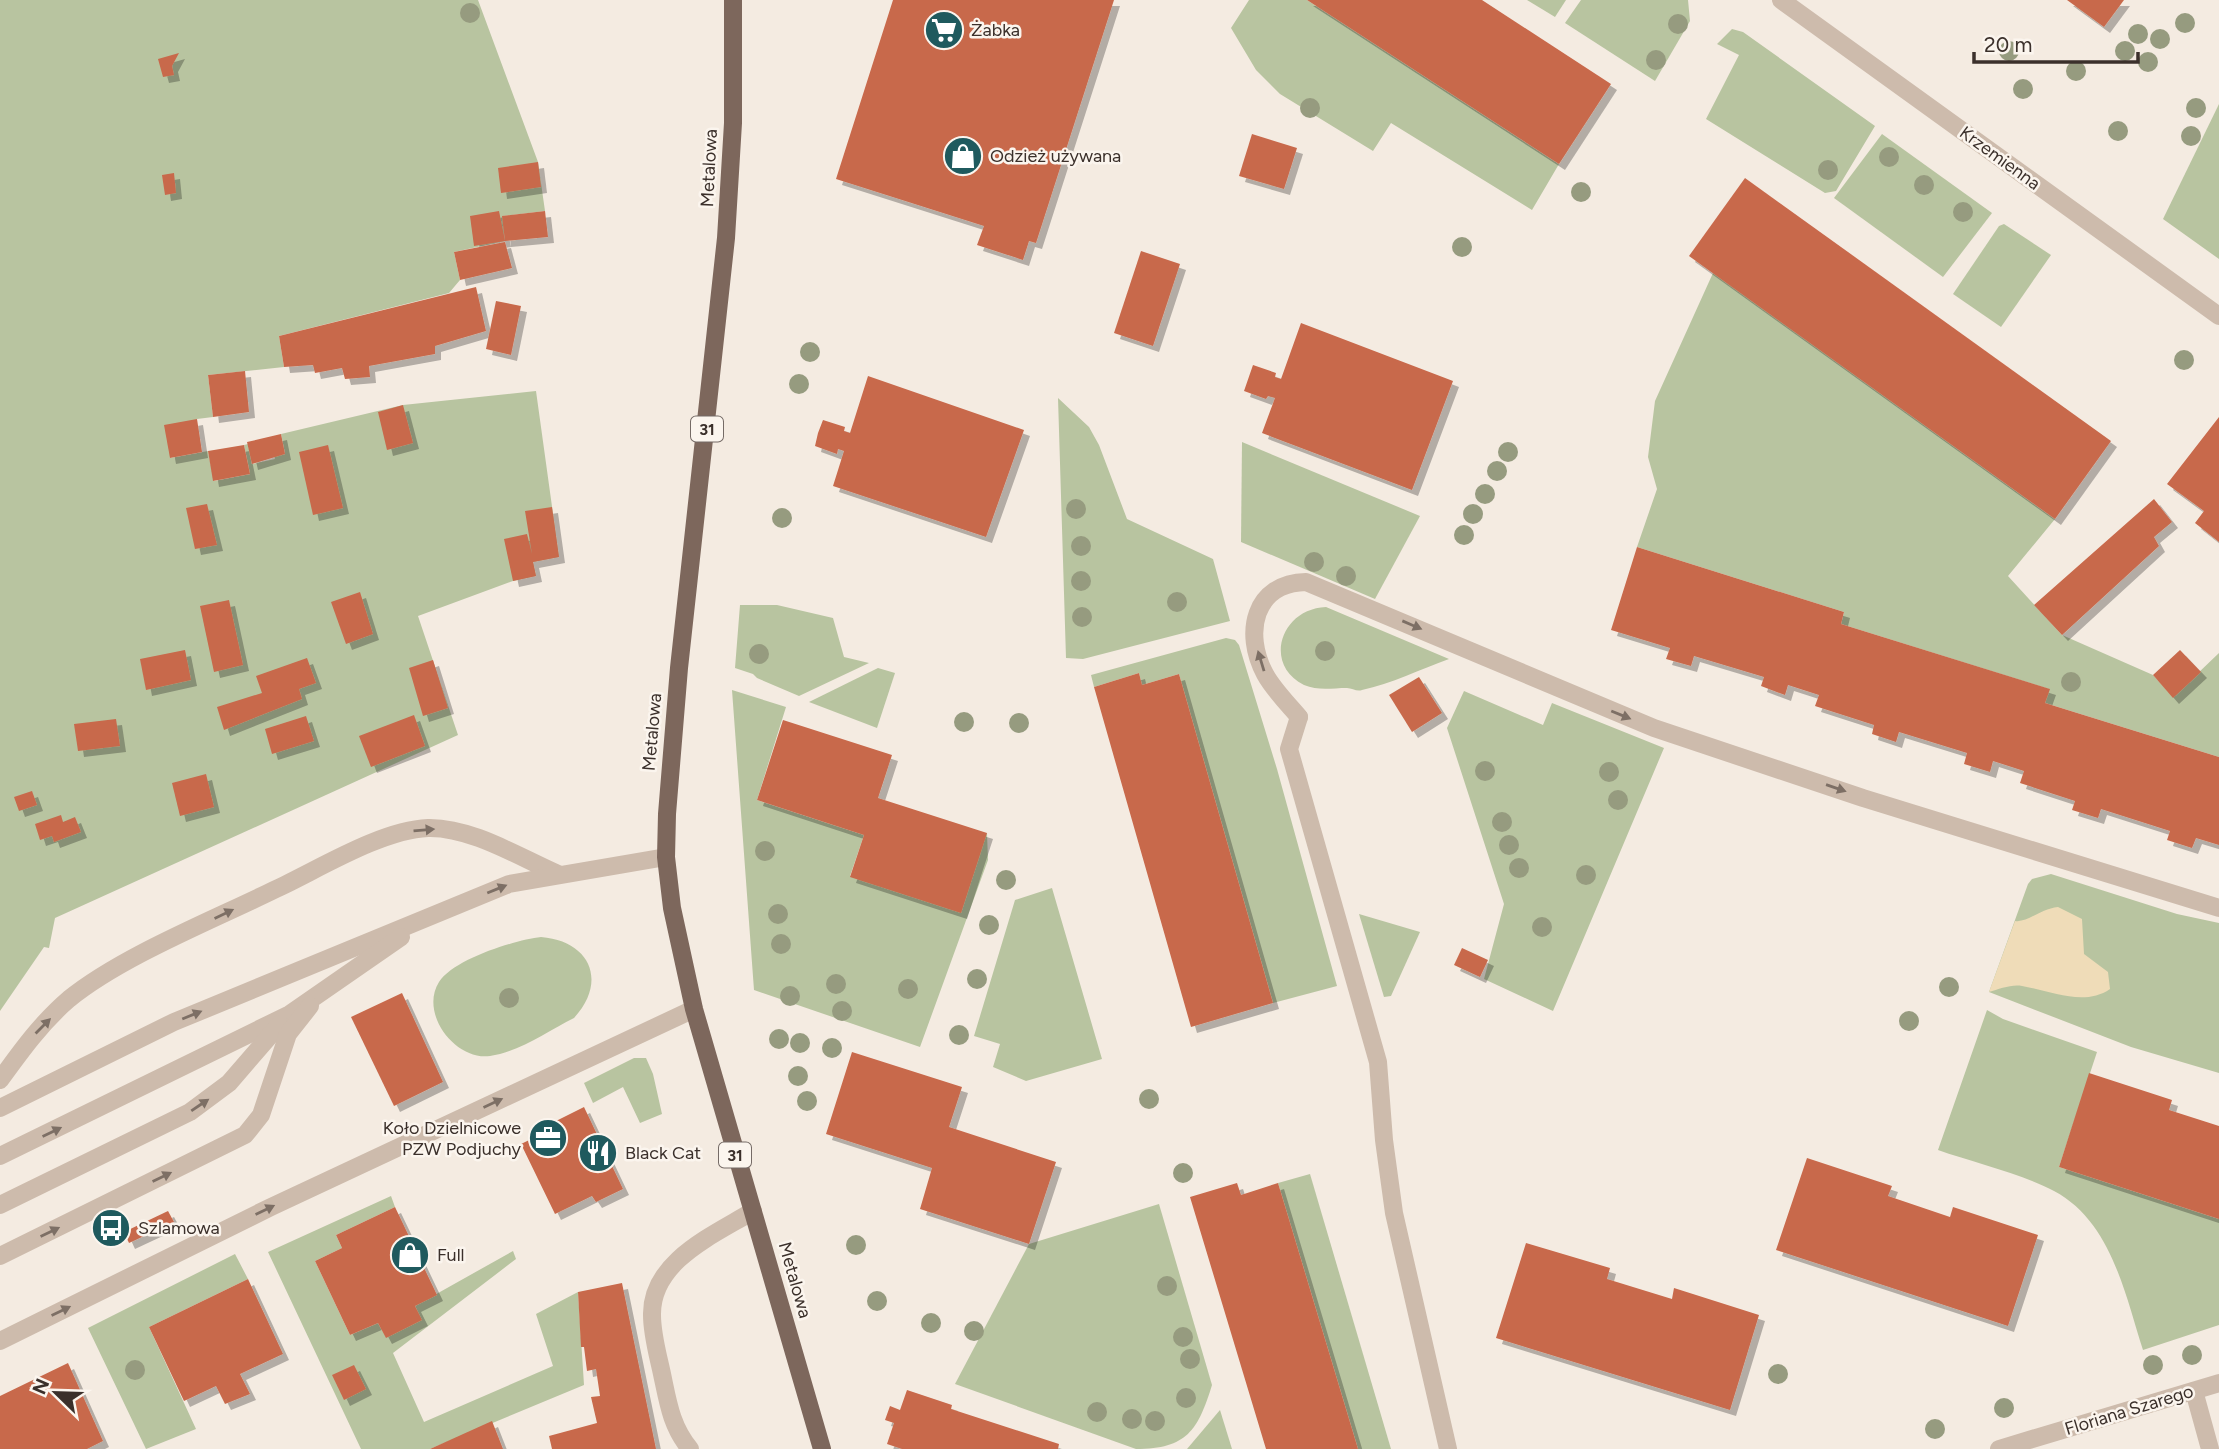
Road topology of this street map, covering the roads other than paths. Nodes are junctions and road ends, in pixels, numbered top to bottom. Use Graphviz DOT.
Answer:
graph roads {
  1 [pos="733,0"];
  2 [pos="1781,0"];
  3 [pos="2219,317"];
  4 [pos="666,856"];
  5 [pos="558,874"];
  6 [pos="2219,908"];
  7 [pos="434,915"];
  8 [pos="320,993"];
  9 [pos="694,1009"];
  10 [pos="290,1014"];
  11 [pos="0,1080"];
  12 [pos="0,1108"];
  13 [pos="0,1156"];
  14 [pos="0,1205"];
  15 [pos="753,1212"];
  16 [pos="0,1256"];
  17 [pos="0,1341"];
  18 [pos="2219,1383"];
  19 [pos="2194,1391"];
  20 [pos="690,1449"];
  21 [pos="822,1449"];
  22 [pos="1448,1449"];
  23 [pos="1999,1449"];
  24 [pos="2210,1449"];
  1 -- 4 [label="main road, Metalowa / 31"];
  2 -- 3 [label="street, Krzemienna"];
  4 -- 5 [label="street"];
  4 -- 9 [label="main road, Metalowa / 31"];
  7 -- 5 [label="street, one-way"];
  11 -- 5 [label="street, one-way"];
  22 -- 6 [label="street, one-way"];
  7 -- 8 [label="street"];
  12 -- 7 [label="street, one-way"];
  8 -- 10 [label="street"];
  16 -- 8 [label="street, one-way"];
  9 -- 15 [label="main road, Metalowa / 31"];
  17 -- 9 [label="street, one-way"];
  13 -- 10 [label="street, one-way"];
  14 -- 10 [label="street, one-way"];
  15 -- 20 [label="street"];
  15 -- 21 [label="main road, Metalowa / 31"];
  18 -- 19 [label="street, Floriana Szarego"];
  19 -- 23 [label="street, Floriana Szarego"];
  19 -- 24 [label="street"];
}
